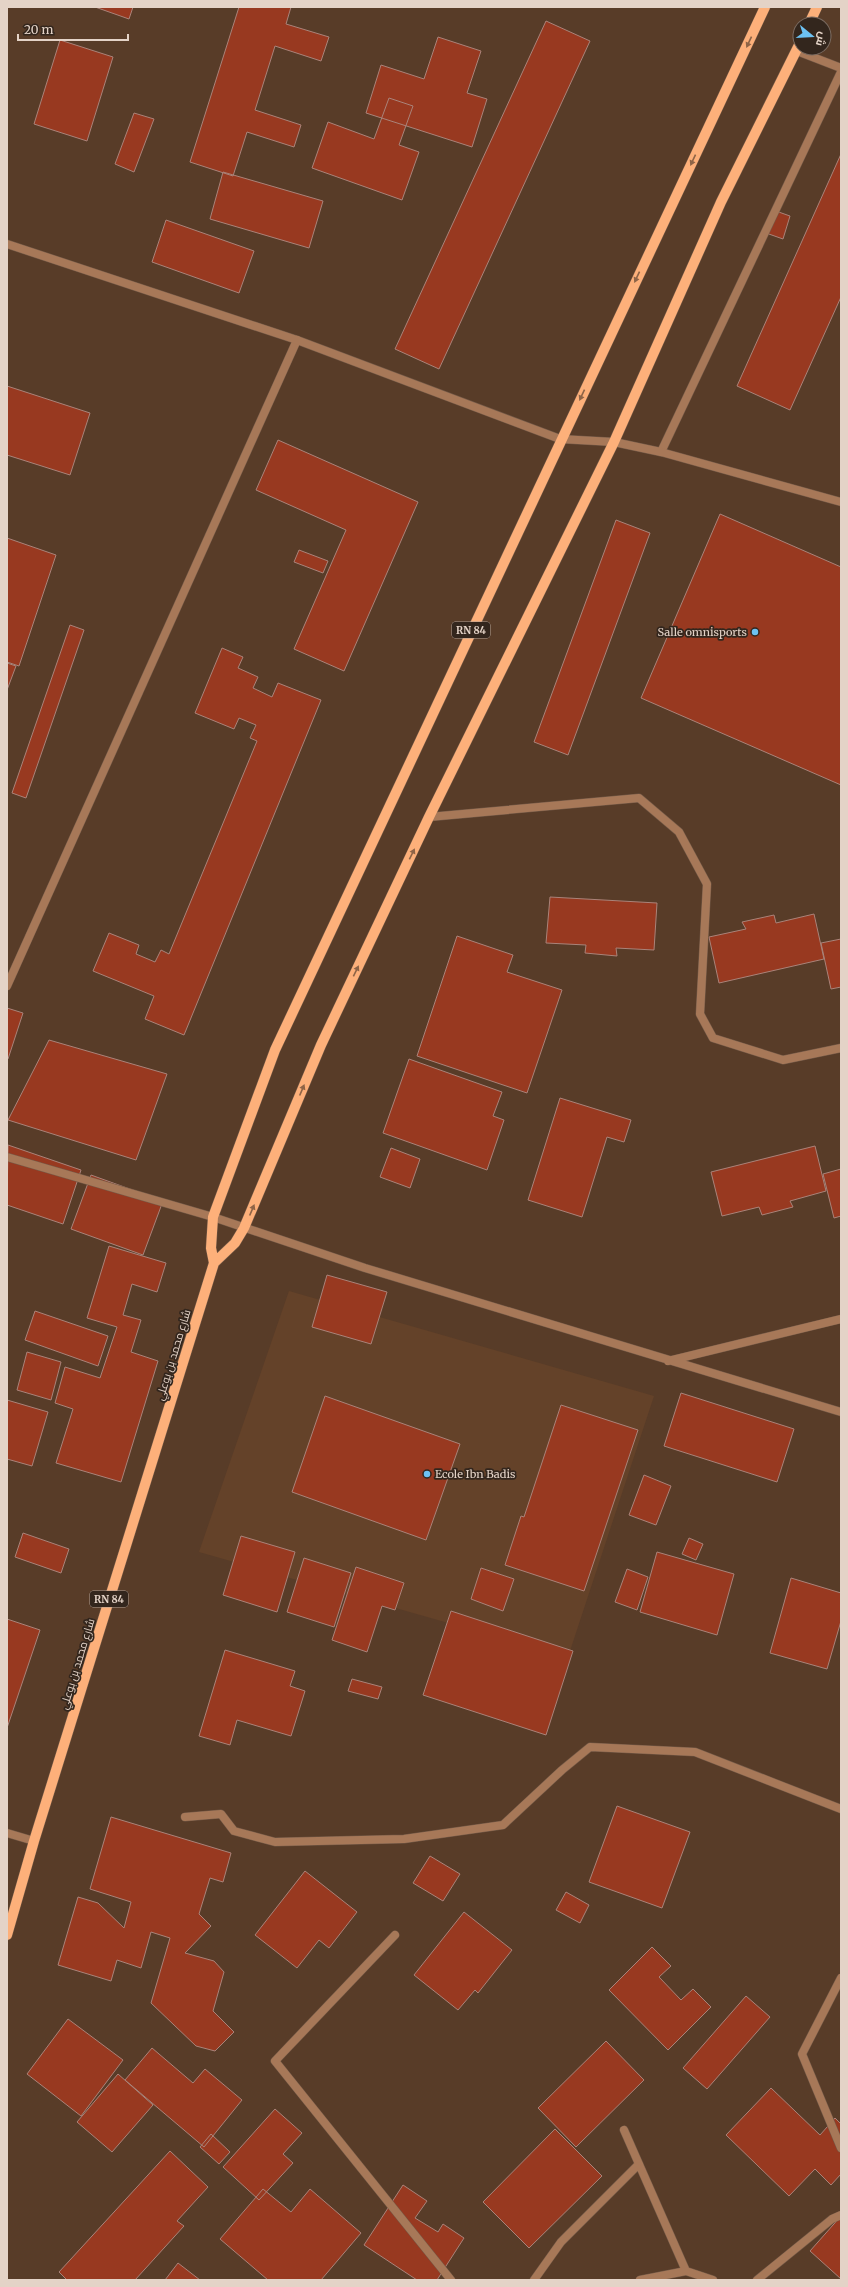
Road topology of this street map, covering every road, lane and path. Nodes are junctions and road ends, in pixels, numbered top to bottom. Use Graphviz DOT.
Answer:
graph roads {
  1 [pos="766,7"];
  2 [pos="794,56"];
  3 [pos="816,56"];
  4 [pos="841,68"];
  5 [pos="841,72"];
  6 [pos="7,244"];
  7 [pos="297,340"];
  8 [pos="560,439"];
  9 [pos="614,442"];
  10 [pos="661,452"];
  11 [pos="841,502"];
  12 [pos="429,817"];
  13 [pos="7,986"];
  14 [pos="841,1048"];
  15 [pos="7,1157"];
  16 [pos="213,1217"];
  17 [pos="244,1228"];
  18 [pos="214,1263"];
  19 [pos="841,1319"];
  20 [pos="667,1361"];
  21 [pos="841,1412"];
  22 [pos="841,1809"];
  23 [pos="185,1817"];
  24 [pos="7,1833"];
  25 [pos="34,1841"];
  26 [pos="7,1935"];
  27 [pos="395,1935"];
  28 [pos="841,1978"];
  29 [pos="624,2130"];
  30 [pos="841,2148"];
  31 [pos="639,2164"];
  32 [pos="841,2215"];
  33 [pos="686,2271"];
  34 [pos="451,2280"];
  35 [pos="534,2280"];
  36 [pos="640,2280"];
  37 [pos="714,2280"];
  38 [pos="757,2280"];
  1 -- 8 [label="main road, RN 84, one-way"];
  2 -- 9 [label="main road, RN 84"];
  3 -- 4 [label="street"];
  5 -- 10 [label="street"];
  6 -- 7 [label="street"];
  7 -- 8 [label="street"];
  7 -- 13 [label="street"];
  8 -- 9 [label="street"];
  8 -- 16 [label="main road, RN 84"];
  9 -- 10 [label="street"];
  9 -- 12 [label="main road, RN 84"];
  10 -- 11 [label="street"];
  12 -- 14 [label="street"];
  17 -- 12 [label="main road, RN 84, one-way"];
  15 -- 16 [label="street"];
  16 -- 17 [label="street"];
  16 -- 18 [label="main road, RN 84"];
  17 -- 18 [label="main road, RN 84"];
  17 -- 20 [label="street"];
  18 -- 25 [label="main road, شارع محمد بن بوعلي / RN 84"];
  19 -- 20 [label="street"];
  20 -- 21 [label="street"];
  22 -- 23 [label="street"];
  24 -- 25 [label="street"];
  25 -- 26 [label="main road, شارع محمد بن بوعلي / RN 84"];
  27 -- 34 [label="street"];
  28 -- 30 [label="street"];
  29 -- 31 [label="street"];
  31 -- 33 [label="street"];
  31 -- 35 [label="street"];
  32 -- 38 [label="street"];
  33 -- 36 [label="street"];
  33 -- 37 [label="street"];
}
